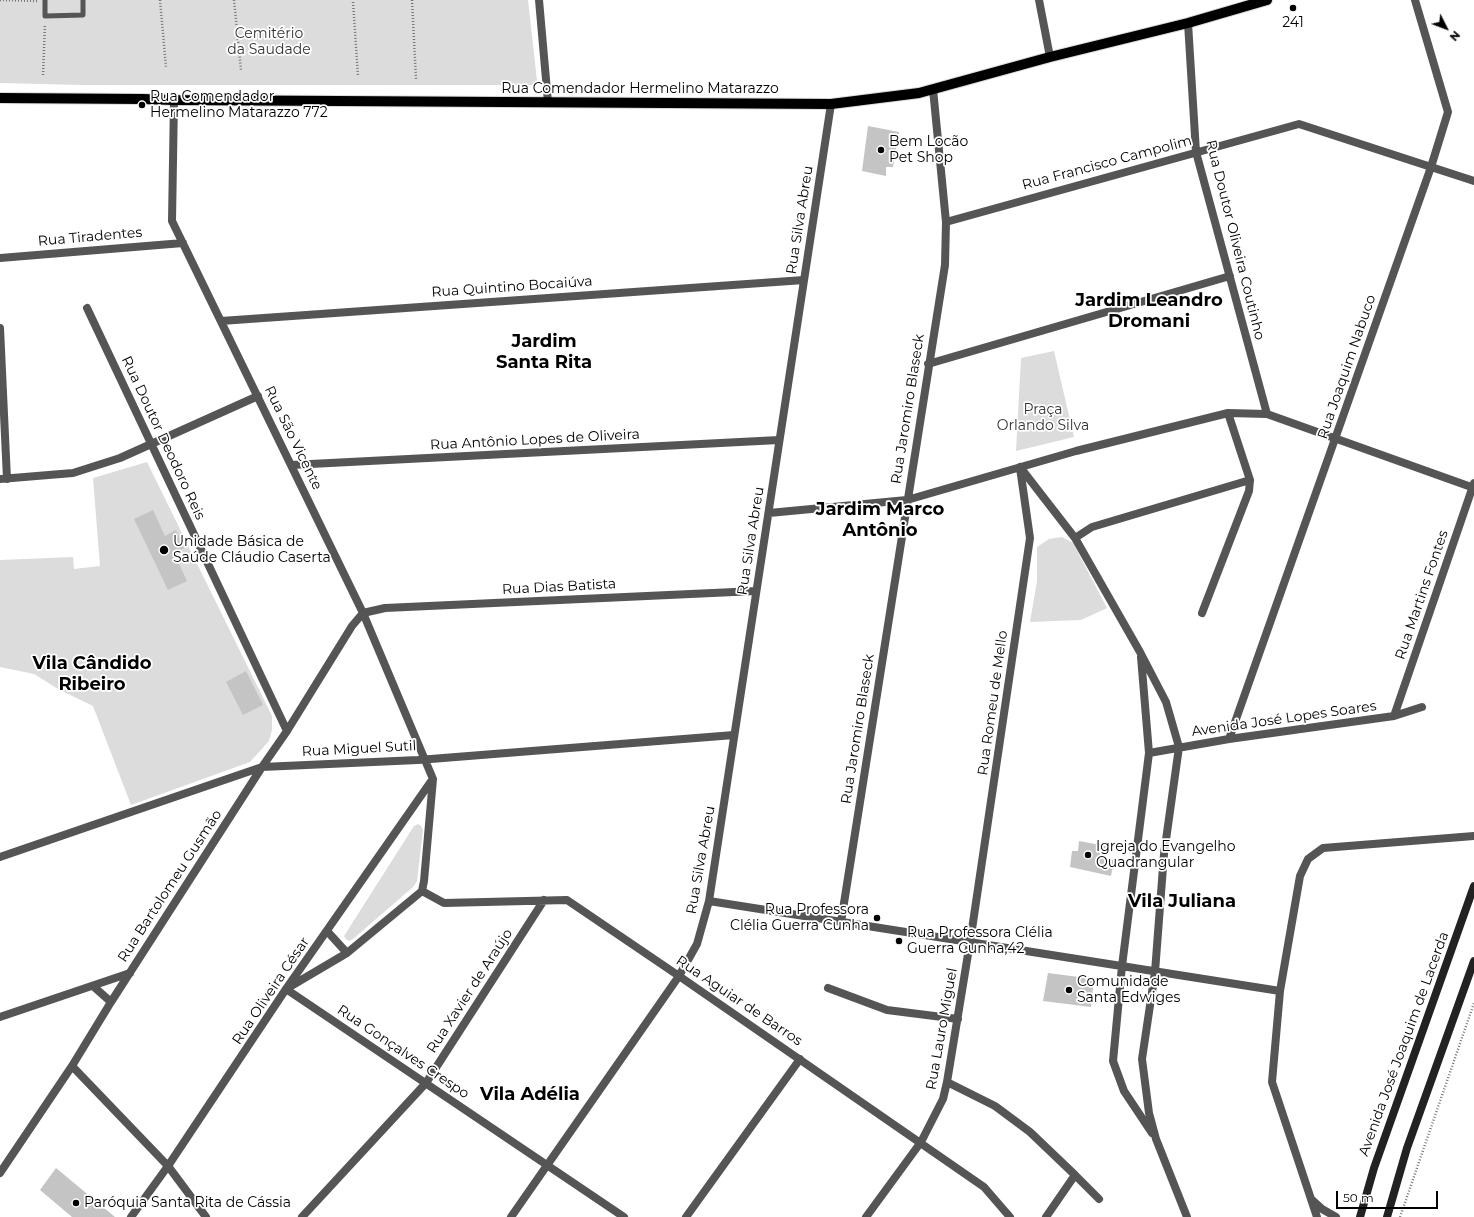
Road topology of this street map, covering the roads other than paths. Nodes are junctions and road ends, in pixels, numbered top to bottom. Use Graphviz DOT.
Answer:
graph roads {
  1 [pos="45,0"];
  2 [pos="83,0"];
  3 [pos="539,0"];
  4 [pos="1039,0"];
  5 [pos="1267,0"];
  6 [pos="1415,0"];
  7 [pos="1188,23"];
  8 [pos="1050,57"];
  9 [pos="933,89"];
  10 [pos="0,98"];
  11 [pos="174,100"];
  12 [pos="548,102"];
  13 [pos="831,104"];
  14 [pos="1196,152"];
  15 [pos="1431,166"];
  16 [pos="1474,181"];
  17 [pos="946,222"];
  18 [pos="183,243"];
  19 [pos="0,258"];
  20 [pos="1230,276"];
  21 [pos="804,280"];
  22 [pos="87,308"];
  23 [pos="221,320"];
  24 [pos="0,328"];
  25 [pos="928,364"];
  26 [pos="258,396"];
  27 [pos="1228,412"];
  28 [pos="1267,414"];
  29 [pos="1335,438"];
  30 [pos="779,440"];
  31 [pos="151,444"];
  32 [pos="291,465"];
  33 [pos="1020,467"];
  34 [pos="4,479"];
  35 [pos="1250,480"];
  36 [pos="1474,486"];
  37 [pos="908,500"];
  38 [pos="769,513"];
  39 [pos="1075,538"];
  40 [pos="756,591"];
  41 [pos="1202,613"];
  42 [pos="363,614"];
  43 [pos="1140,652"];
  44 [pos="1422,707"];
  45 [pos="1394,716"];
  46 [pos="287,731"];
  47 [pos="734,735"];
  48 [pos="1228,739"];
  49 [pos="1179,747"];
  50 [pos="1149,753"];
  51 [pos="425,759"];
  52 [pos="262,767"];
  53 [pos="433,779"];
  54 [pos="409,813"];
  55 [pos="429,820"];
  56 [pos="1474,836"];
  57 [pos="0,857"];
  58 [pos="1474,886"];
  59 [pos="422,891"];
  60 [pos="544,900"];
  61 [pos="709,901"];
  62 [pos="841,922"];
  63 [pos="327,932"];
  64 [pos="970,942"];
  65 [pos="347,953"];
  66 [pos="1474,960"];
  67 [pos="1122,966"];
  68 [pos="1155,972"];
  69 [pos="130,973"];
  70 [pos="679,976"];
  71 [pos="93,986"];
  72 [pos="828,988"];
  73 [pos="286,990"];
  74 [pos="1280,991"];
  75 [pos="110,1002"];
  76 [pos="0,1017"];
  77 [pos="958,1019"];
  78 [pos="800,1059"];
  79 [pos="72,1066"];
  80 [pos="947,1082"];
  81 [pos="426,1084"];
  82 [pos="1156,1139"];
  83 [pos="921,1142"];
  84 [pos="547,1165"];
  85 [pos="168,1166"];
  86 [pos="1,1171"];
  87 [pos="1075,1175"];
  88 [pos="1311,1198"];
  89 [pos="1099,1199"];
  90 [pos="1358,1216"];
  91 [pos="131,1217"];
  92 [pos="206,1217"];
  93 [pos="302,1217"];
  94 [pos="511,1217"];
  95 [pos="624,1217"];
  96 [pos="686,1217"];
  97 [pos="866,1217"];
  98 [pos="1010,1217"];
  99 [pos="1046,1217"];
  100 [pos="1187,1217"];
  101 [pos="1317,1217"];
  102 [pos="1336,1217"];
  103 [pos="1387,1217"];
  1 -- 2 [label="lane"];
  3 -- 12 [label="street"];
  4 -- 8 [label="street"];
  5 -- 7 [label="main road, Rua Comendador Hermelino Matarazzo"];
  6 -- 15 [label="street, Rua Joaquim Nabuco"];
  7 -- 8 [label="main road, Rua Comendador Hermelino Matarazzo"];
  7 -- 14 [label="street, Rua Doutor Oliveira Coutinho"];
  8 -- 9 [label="main road, Rua Comendador Hermelino Matarazzo"];
  9 -- 13 [label="main road, Rua Comendador Hermelino Matarazzo"];
  9 -- 17 [label="street, Rua Jaromiro Blaseck"];
  10 -- 11 [label="main road, Rua Comendador Hermelino Matarazzo"];
  11 -- 12 [label="main road, Rua Comendador Hermelino Matarazzo"];
  11 -- 18 [label="street, Rua São Vicente"];
  12 -- 13 [label="main road, Rua Comendador Hermelino Matarazzo"];
  13 -- 21 [label="street, Rua Silva Abreu"];
  14 -- 15 [label="street, Rua Francisco Campolim"];
  14 -- 17 [label="street, Rua Francisco Campolim"];
  14 -- 20 [label="street, Rua Doutor Oliveira Coutinho"];
  15 -- 16 [label="street"];
  15 -- 29 [label="street, Rua Joaquim Nabuco"];
  17 -- 25 [label="street, Rua Jaromiro Blaseck"];
  18 -- 19 [label="street, Rua Tiradentes"];
  18 -- 23 [label="street, Rua São Vicente"];
  20 -- 25 [label="street"];
  20 -- 28 [label="street, Rua Doutor Oliveira Coutinho"];
  21 -- 23 [label="street, Rua Quintino Bocaiúva"];
  21 -- 30 [label="street, Rua Silva Abreu"];
  22 -- 31 [label="street, Rua Doutor Deodoro Reis"];
  23 -- 26 [label="street, Rua São Vicente"];
  24 -- 34 [label="street"];
  25 -- 37 [label="street, Rua Jaromiro Blaseck"];
  26 -- 31 [label="street"];
  26 -- 32 [label="street, Rua São Vicente"];
  27 -- 28 [label="street"];
  27 -- 33 [label="street"];
  27 -- 35 [label="street"];
  28 -- 29 [label="street"];
  29 -- 36 [label="street"];
  29 -- 48 [label="street, Rua Joaquim Nabuco"];
  30 -- 32 [label="street, Rua Antônio Lopes de Oliveira"];
  30 -- 38 [label="street, Rua Silva Abreu"];
  31 -- 34 [label="street"];
  31 -- 46 [label="street, Rua Doutor Deodoro Reis"];
  32 -- 42 [label="street, Rua São Vicente"];
  33 -- 37 [label="street"];
  33 -- 39 [label="street"];
  33 -- 64 [label="street, Rua Romeu de Mello"];
  35 -- 39 [label="street"];
  35 -- 41 [label="street"];
  36 -- 45 [label="street, Rua Martins Fontes"];
  37 -- 38 [label="street"];
  37 -- 62 [label="street, Rua Jaromiro Blaseck"];
  38 -- 40 [label="street, Rua Silva Abreu"];
  39 -- 43 [label="street"];
  40 -- 42 [label="street, Rua Dias Batista"];
  40 -- 47 [label="street, Rua Silva Abreu"];
  42 -- 46 [label="street, Rua Bartolomeu Gusmão"];
  42 -- 51 [label="street, Rua São Vicente"];
  43 -- 49 [label="street"];
  43 -- 50 [label="street"];
  44 -- 45 [label="street, Avenida José Lopes Soares"];
  45 -- 48 [label="street, Avenida José Lopes Soares"];
  46 -- 52 [label="street, Rua Bartolomeu Gusmão"];
  47 -- 51 [label="street, Rua Miguel Sutil"];
  47 -- 61 [label="street, Rua Silva Abreu"];
  48 -- 49 [label="street, Avenida José Lopes Soares"];
  49 -- 50 [label="street, Avenida José Lopes Soares"];
  49 -- 68 [label="street"];
  50 -- 67 [label="street"];
  51 -- 52 [label="street, Rua Miguel Sutil"];
  51 -- 53 [label="street, Rua São Vicente"];
  52 -- 57 [label="street, Rua Miguel Sutil"];
  52 -- 69 [label="street, Rua Bartolomeu Gusmão"];
  53 -- 54 [label="street, Rua Oliveira César"];
  53 -- 55 [label="street"];
  54 -- 55 [label="street"];
  54 -- 63 [label="street, Rua Oliveira César"];
  55 -- 59 [label="street"];
  56 -- 74 [label="street"];
  58 -- 90 [label="main road, Avenida José Joaquim de Lacerda"];
  59 -- 60 [label="street, Rua Aguiar de Barros"];
  59 -- 65 [label="street"];
  60 -- 70 [label="street, Rua Aguiar de Barros"];
  60 -- 81 [label="street, Rua Xavier de Araújo"];
  61 -- 62 [label="street"];
  61 -- 70 [label="street, Rua Silva Abreu"];
  62 -- 64 [label="street"];
  63 -- 65 [label="street"];
  63 -- 73 [label="street, Rua Oliveira César"];
  64 -- 67 [label="street"];
  64 -- 77 [label="street, Rua Lauro Miguel"];
  65 -- 73 [label="street"];
  66 -- 103 [label="main road"];
  67 -- 68 [label="street"];
  67 -- 82 [label="street"];
  68 -- 74 [label="street"];
  68 -- 82 [label="street"];
  69 -- 71 [label="street"];
  69 -- 75 [label="street, Rua Bartolomeu Gusmão"];
  70 -- 78 [label="street, Rua Aguiar de Barros"];
  70 -- 84 [label="street, Rua Silva Abreu"];
  71 -- 75 [label="street"];
  71 -- 76 [label="street"];
  72 -- 77 [label="street"];
  73 -- 81 [label="street, Rua Gonçalves Crespo"];
  73 -- 85 [label="street, Rua Oliveira César"];
  74 -- 88 [label="street"];
  75 -- 79 [label="street, Rua Bartolomeu Gusmão"];
  77 -- 80 [label="street, Rua Lauro Miguel"];
  78 -- 83 [label="street, Rua Aguiar de Barros"];
  78 -- 96 [label="street"];
  79 -- 85 [label="street"];
  79 -- 86 [label="street, Rua Bartolomeu Gusmão"];
  80 -- 83 [label="street, Rua Lauro Miguel"];
  80 -- 87 [label="street"];
  81 -- 84 [label="street, Rua Gonçalves Crespo"];
  81 -- 93 [label="street, Rua Xavier de Araújo"];
  82 -- 100 [label="street"];
  83 -- 97 [label="street, Rua Lauro Miguel"];
  83 -- 98 [label="street, Rua Aguiar de Barros"];
  84 -- 94 [label="street, Rua Silva Abreu"];
  84 -- 95 [label="street, Rua Gonçalves Crespo"];
  85 -- 91 [label="street, Rua Oliveira César"];
  85 -- 92 [label="street"];
  87 -- 89 [label="street"];
  87 -- 99 [label="street"];
  88 -- 101 [label="street"];
  88 -- 102 [label="street"];
}
